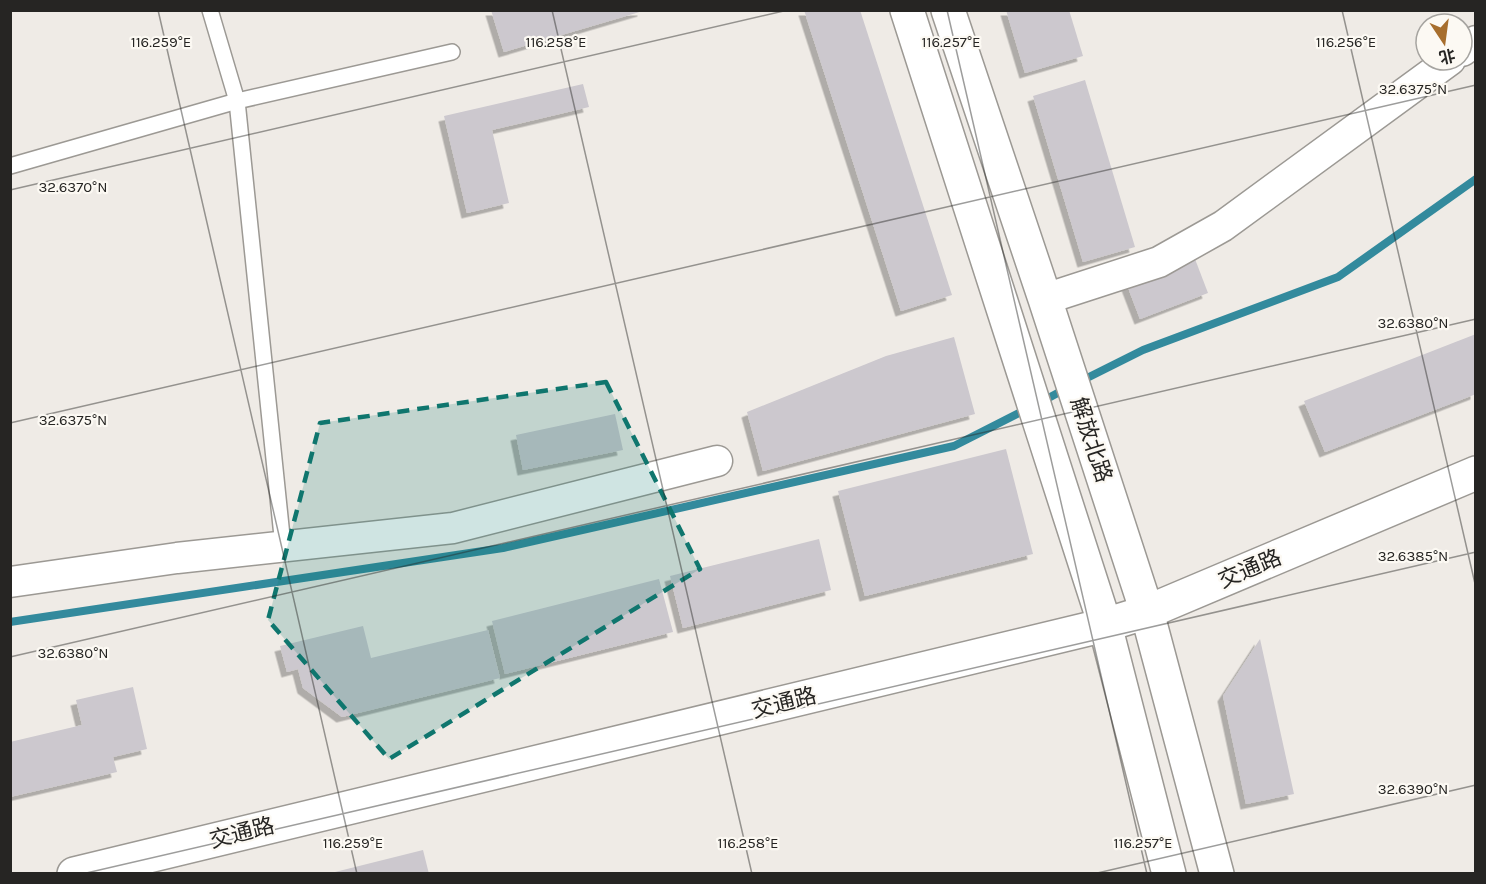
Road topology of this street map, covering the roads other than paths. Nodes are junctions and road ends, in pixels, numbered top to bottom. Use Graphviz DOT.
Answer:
graph roads {
  1 [pos="210,10"];
  2 [pos="907,10"];
  3 [pos="948,10"];
  4 [pos="452,52"];
  5 [pos="1434,72"];
  6 [pos="237,101"];
  7 [pos="10,166"];
  8 [pos="1045,299"];
  9 [pos="717,461"];
  10 [pos="1476,473"];
  11 [pos="283,546"];
  12 [pos="10,582"];
  13 [pos="1147,612"];
  14 [pos="1105,625"];
  15 [pos="74,873"];
  16 [pos="1169,873"];
  17 [pos="1217,873"];
  1 -- 6 [label="lane"];
  2 -- 14 [label="main road, 解放北路"];
  3 -- 8 [label="main road, 解放北路"];
  4 -- 6 [label="lane"];
  5 -- 8 [label="street"];
  6 -- 7 [label="lane"];
  6 -- 11 [label="lane"];
  8 -- 13 [label="main road, 解放北路"];
  9 -- 11 [label="street"];
  10 -- 13 [label="main road, 交通路"];
  11 -- 12 [label="street"];
  13 -- 14 [label="main road, 交通路"];
  13 -- 17 [label="main road, 解放北路"];
  14 -- 15 [label="main road, 交通路"];
  14 -- 16 [label="main road, 解放北路"];
}
